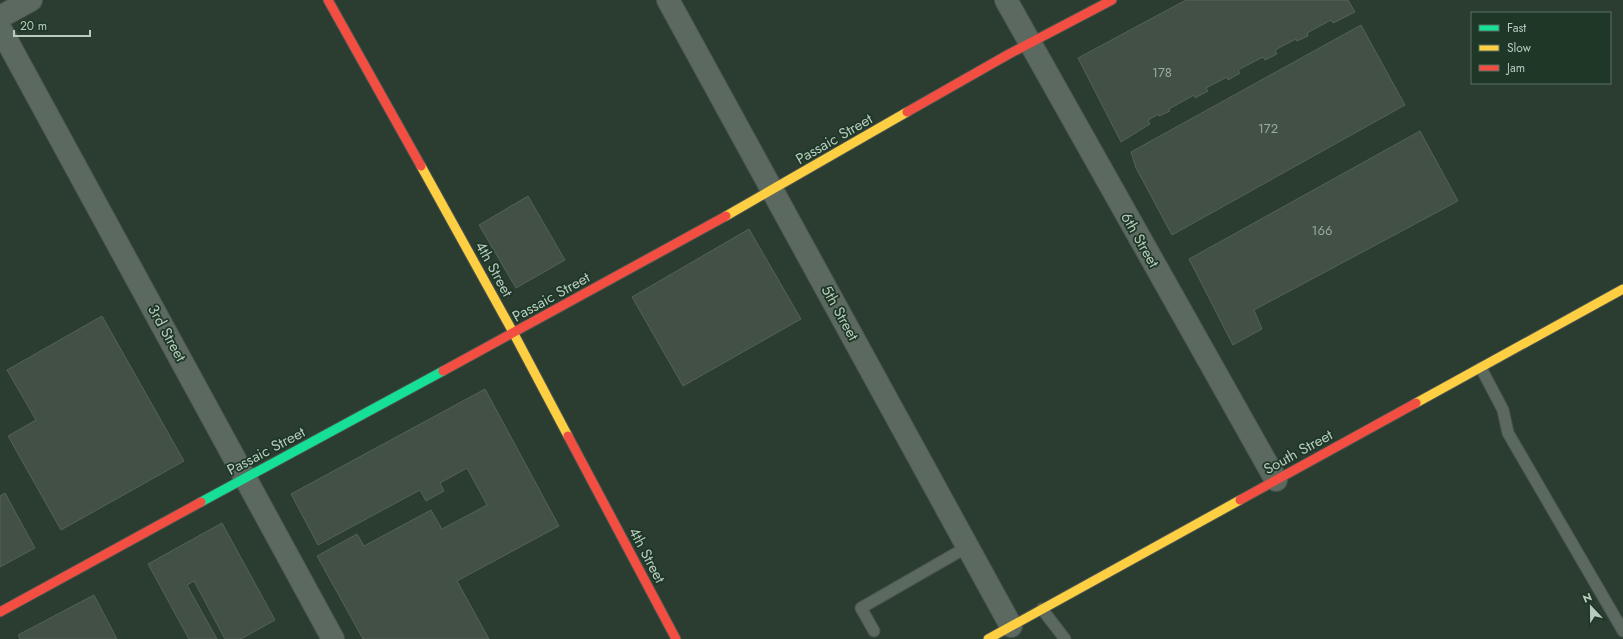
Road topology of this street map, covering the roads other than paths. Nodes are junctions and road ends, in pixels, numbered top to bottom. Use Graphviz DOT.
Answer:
graph roads {
  1 [pos="31,0"];
  2 [pos="328,0"];
  3 [pos="668,0"];
  4 [pos="1006,0"];
  5 [pos="1112,0"];
  6 [pos="0,17"];
  7 [pos="0,28"];
  8 [pos="1028,43"];
  9 [pos="772,190"];
  10 [pos="1623,289"];
  11 [pos="514,334"];
  12 [pos="1481,368"];
  13 [pos="245,478"];
  14 [pos="1276,480"];
  15 [pos="967,547"];
  16 [pos="1042,609"];
  17 [pos="0,612"];
  18 [pos="1011,626"];
  19 [pos="874,631"];
  20 [pos="1623,631"];
  21 [pos="333,639"];
  22 [pos="676,639"];
  23 [pos="988,639"];
  24 [pos="1065,639"];
  1 -- 6 [label="street"];
  2 -- 11 [label="street, 4th Street"];
  3 -- 9 [label="street, 5th Street"];
  4 -- 8 [label="street, 6th Street"];
  5 -- 8 [label="street, Passaic Street"];
  7 -- 13 [label="street, 3rd Street"];
  8 -- 9 [label="street, Passaic Street"];
  8 -- 14 [label="street, 6th Street"];
  9 -- 11 [label="street, Passaic Street"];
  9 -- 15 [label="street, 5th Street"];
  10 -- 12 [label="street, South Street"];
  11 -- 13 [label="street, Passaic Street"];
  11 -- 22 [label="street, 4th Street"];
  12 -- 14 [label="street, South Street"];
  12 -- 20 [label="lane"];
  13 -- 17 [label="street, Passaic Street"];
  13 -- 21 [label="street, 3rd Street"];
  14 -- 16 [label="street, South Street"];
  15 -- 18 [label="street, 5th Street"];
  15 -- 19 [label="lane"];
  16 -- 18 [label="street, South Street"];
  16 -- 24 [label="lane"];
  18 -- 23 [label="street, South Street"];
}
